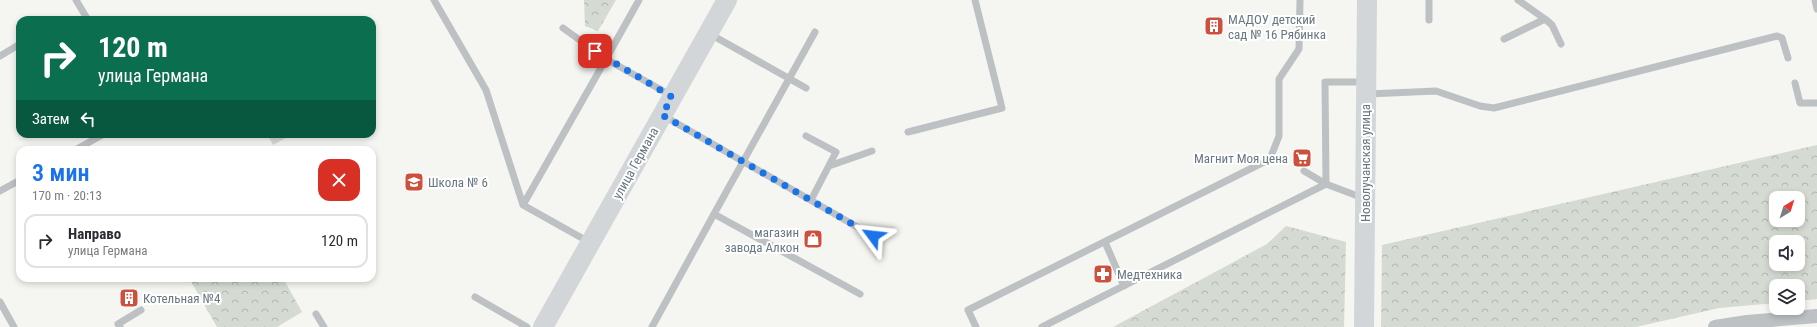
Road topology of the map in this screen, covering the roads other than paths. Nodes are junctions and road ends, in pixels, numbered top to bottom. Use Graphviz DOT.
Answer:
graph roads {
  1 [pos="76,0"];
  2 [pos="434,0"];
  3 [pos="639,0"];
  4 [pos="727,0"];
  5 [pos="975,0"];
  6 [pos="1300,0"];
  7 [pos="1367,0"];
  8 [pos="1429,0"];
  9 [pos="1518,0"];
  10 [pos="1815,0"];
  11 [pos="1817,9"];
  12 [pos="86,16"];
  13 [pos="1545,19"];
  14 [pos="1429,20"];
  15 [pos="563,28"];
  16 [pos="815,32"];
  17 [pos="708,33"];
  18 [pos="1504,39"];
  19 [pos="1561,44"];
  20 [pos="16,46"];
  21 [pos="0,56"];
  22 [pos="1788,58"];
  23 [pos="606,59"];
  24 [pos="789,78"];
  25 [pos="1795,83"];
  26 [pos="806,88"];
  27 [pos="1365,88"];
  28 [pos="672,97"];
  29 [pos="1817,103"];
  30 [pos="662,115"];
  31 [pos="908,132"];
  32 [pos="806,136"];
  33 [pos="97,138"];
  34 [pos="82,146"];
  35 [pos="872,151"];
  36 [pos="1272,153"];
  37 [pos="1279,157"];
  38 [pos="743,162"];
  39 [pos="828,166"];
  40 [pos="1304,172"];
  41 [pos="16,182"];
  42 [pos="1326,184"];
  43 [pos="0,191"];
  44 [pos="1365,199"];
  45 [pos="811,200"];
  46 [pos="523,205"];
  47 [pos="714,214"];
  48 [pos="873,236"];
  49 [pos="1105,242"];
  50 [pos="590,243"];
  51 [pos="1124,286"];
  52 [pos="860,294"];
  53 [pos="475,297"];
  54 [pos="0,302"];
  55 [pos="141,310"];
  56 [pos="316,314"];
  57 [pos="1817,316"];
  58 [pos="1748,324"];
  59 [pos="14,327"];
  60 [pos="120,327"];
  61 [pos="324,327"];
  62 [pos="527,327"];
  63 [pos="543,327"];
  64 [pos="652,327"];
  65 [pos="976,327"];
  66 [pos="1042,327"];
  67 [pos="1364,327"];
  68 [pos="1715,327"];
  1 -- 12 [label="lane"];
  2 -- 46 [label="lane"];
  3 -- 23 [label="lane"];
  4 -- 17 [label="street, улица Германа"];
  5 -- 31 [label="lane"];
  6 -- 36 [label="lane"];
  7 -- 27 [label="street, Новолучанская улица"];
  8 -- 14 [label="lane"];
  9 -- 13 [label="lane"];
  10 -- 11 [label="lane"];
  13 -- 18 [label="lane"];
  13 -- 19 [label="lane"];
  15 -- 23 [label="lane"];
  16 -- 24 [label="lane"];
  17 -- 24 [label="lane"];
  17 -- 28 [label="street, улица Германа"];
  20 -- 21 [label="lane"];
  22 -- 27 [label="lane"];
  23 -- 28 [label="lane"];
  23 -- 46 [label="lane"];
  24 -- 26 [label="lane"];
  24 -- 38 [label="lane"];
  25 -- 29 [label="lane"];
  27 -- 42 [label="lane"];
  27 -- 44 [label="street, Новолучанская улица"];
  28 -- 30 [label="street, улица Германа"];
  30 -- 38 [label="lane"];
  30 -- 50 [label="street, улица Германа"];
  32 -- 39 [label="lane"];
  33 -- 34 [label="lane"];
  35 -- 39 [label="lane"];
  36 -- 37 [label="lane"];
  36 -- 49 [label="lane"];
  38 -- 45 [label="lane"];
  38 -- 47 [label="lane"];
  39 -- 45 [label="lane"];
  40 -- 42 [label="lane"];
  41 -- 43 [label="lane"];
  42 -- 44 [label="lane"];
  42 -- 51 [label="lane"];
  44 -- 67 [label="street, Новолучанская улица"];
  45 -- 48 [label="lane"];
  46 -- 50 [label="lane"];
  47 -- 52 [label="lane"];
  47 -- 64 [label="lane"];
  49 -- 51 [label="lane"];
  49 -- 65 [label="lane"];
  50 -- 63 [label="street, улица Германа"];
  51 -- 66 [label="lane"];
  53 -- 62 [label="lane"];
  54 -- 59 [label="lane"];
  55 -- 60 [label="lane"];
  56 -- 61 [label="lane"];
  57 -- 58 [label="street"];
  58 -- 68 [label="street"];
}
